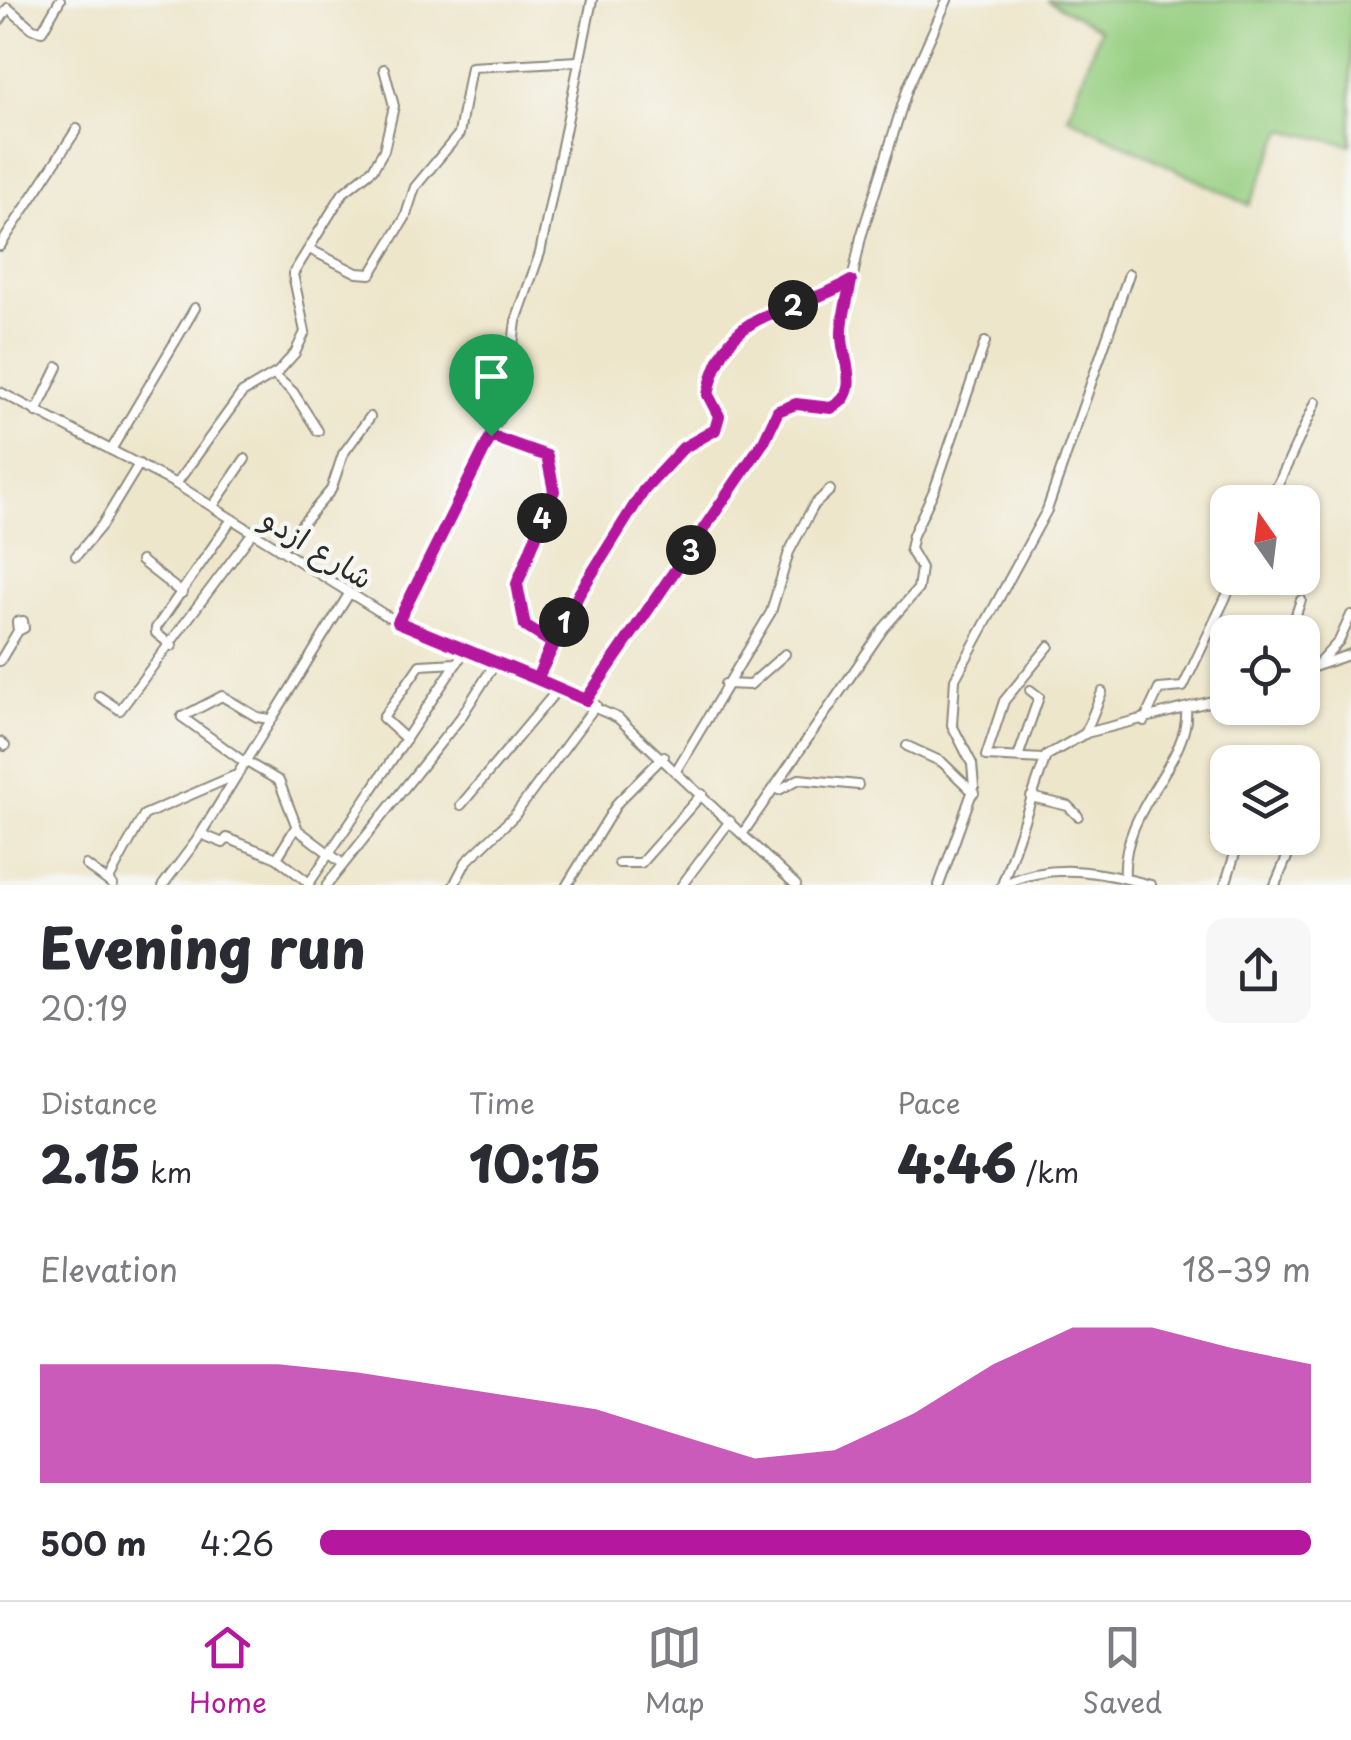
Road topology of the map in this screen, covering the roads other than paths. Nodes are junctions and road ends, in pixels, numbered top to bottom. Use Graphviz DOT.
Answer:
graph roads {
  1 [pos="60,0"];
  2 [pos="592,0"];
  3 [pos="947,0"];
  4 [pos="6,4"];
  5 [pos="0,20"];
  6 [pos="578,60"];
  7 [pos="384,68"];
  8 [pos="76,129"];
  9 [pos="0,246"];
  10 [pos="309,249"];
  11 [pos="1128,274"];
  12 [pos="851,281"];
  13 [pos="194,308"];
  14 [pos="986,342"];
  15 [pos="58,367"];
  16 [pos="274,374"];
  17 [pos="0,392"];
  18 [pos="1316,402"];
  19 [pos="36,412"];
  20 [pos="370,417"];
  21 [pos="318,431"];
  22 [pos="491,436"];
  23 [pos="112,450"];
  24 [pos="245,460"];
  25 [pos="139,464"];
  26 [pos="176,484"];
  27 [pos="1278,485"];
  28 [pos="830,490"];
  29 [pos="212,506"];
  30 [pos="232,519"];
  31 [pos="252,532"];
  32 [pos="280,550"];
  33 [pos="76,556"];
  34 [pos="141,561"];
  35 [pos="182,593"];
  36 [pos="349,594"];
  37 [pos="1228,595"];
  38 [pos="1302,600"];
  39 [pos="1296,615"];
  40 [pos="1351,616"];
  41 [pos="398,622"];
  42 [pos="18,630"];
  43 [pos="552,643"];
  44 [pos="172,646"];
  45 [pos="1050,646"];
  46 [pos="466,649"];
  47 [pos="785,654"];
  48 [pos="1351,654"];
  49 [pos="0,661"];
  50 [pos="496,662"];
  51 [pos="458,663"];
  52 [pos="1320,663"];
  53 [pos="1320,665"];
  54 [pos="537,679"];
  55 [pos="726,684"];
  56 [pos="560,688"];
  57 [pos="1030,690"];
  58 [pos="1102,692"];
  59 [pos="99,696"];
  60 [pos="586,700"];
  61 [pos="1210,702"];
  62 [pos="596,705"];
  63 [pos="1186,709"];
  64 [pos="270,719"];
  65 [pos="1144,721"];
  66 [pos="1085,734"];
  67 [pos="406,739"];
  68 [pos="907,746"];
  69 [pos="664,756"];
  70 [pos="1018,757"];
  71 [pos="1043,759"];
  72 [pos="244,762"];
  73 [pos="677,769"];
  74 [pos="236,776"];
  75 [pos="858,785"];
  76 [pos="974,793"];
  77 [pos="702,794"];
  78 [pos="1031,798"];
  79 [pos="461,805"];
  80 [pos="1078,816"];
  81 [pos="730,820"];
  82 [pos="296,827"];
  83 [pos="744,831"];
  84 [pos="201,834"];
  85 [pos="330,854"];
  86 [pos="1235,855"];
  87 [pos="1288,855"];
  88 [pos="277,858"];
  89 [pos="619,863"];
  90 [pos="86,864"];
  91 [pos="343,864"];
  92 [pos="1125,878"];
  93 [pos="110,883"];
  94 [pos="309,884"];
  95 [pos="163,885"];
  96 [pos="327,885"];
  97 [pos="454,885"];
  98 [pos="567,885"];
  99 [pos="682,885"];
  100 [pos="796,885"];
  101 [pos="939,885"];
  102 [pos="1002,885"];
  103 [pos="1148,885"];
  104 [pos="1225,885"];
  105 [pos="1275,885"];
  1 -- 4 [label="street"];
  2 -- 6 [label="street"];
  3 -- 12 [label="street"];
  4 -- 5 [label="street"];
  6 -- 10 [label="street"];
  6 -- 22 [label="street"];
  7 -- 10 [label="street"];
  8 -- 9 [label="street"];
  10 -- 16 [label="street"];
  11 -- 76 [label="street"];
  12 -- 43 [label="street"];
  12 -- 60 [label="street"];
  13 -- 23 [label="street"];
  14 -- 83 [label="street"];
  15 -- 19 [label="street"];
  16 -- 21 [label="street"];
  16 -- 26 [label="street"];
  17 -- 19 [label="street, شارع ازدو"];
  18 -- 27 [label="street"];
  19 -- 23 [label="street, شارع ازدو"];
  20 -- 32 [label="street"];
  22 -- 41 [label="street"];
  22 -- 43 [label="street"];
  23 -- 25 [label="street, شارع ازدو"];
  24 -- 29 [label="street"];
  25 -- 26 [label="street, شارع ازدو"];
  25 -- 33 [label="street"];
  26 -- 29 [label="street, شارع ازدو"];
  28 -- 55 [label="street"];
  29 -- 30 [label="street, شارع ازدو"];
  30 -- 31 [label="street, شارع ازدو"];
  30 -- 35 [label="street"];
  31 -- 32 [label="street, شارع ازدو"];
  31 -- 44 [label="street"];
  32 -- 36 [label="street, شارع ازدو"];
  34 -- 35 [label="street"];
  35 -- 44 [label="street"];
  36 -- 41 [label="street, شارع ازدو"];
  36 -- 64 [label="street"];
  37 -- 65 [label="street"];
  38 -- 39 [label="street"];
  40 -- 52 [label="street"];
  41 -- 46 [label="street, شارع ازدو"];
  42 -- 49 [label="street"];
  43 -- 54 [label="street"];
  44 -- 59 [label="street"];
  45 -- 70 [label="street"];
  46 -- 50 [label="street, شارع ازدو"];
  46 -- 51 [label="street"];
  47 -- 55 [label="street"];
  48 -- 53 [label="street"];
  50 -- 54 [label="street, شارع ازدو"];
  50 -- 91 [label="street"];
  51 -- 67 [label="street"];
  51 -- 67 [label="street"];
  54 -- 56 [label="street, شارع ازدو"];
  55 -- 73 [label="street"];
  56 -- 60 [label="street, شارع ازدو"];
  56 -- 79 [label="street"];
  57 -- 70 [label="street"];
  58 -- 66 [label="street"];
  60 -- 62 [label="street, شارع ازدو"];
  61 -- 63 [label="street"];
  62 -- 69 [label="street, شارع ازدو"];
  62 -- 97 [label="street"];
  63 -- 65 [label="street"];
  63 -- 92 [label="street"];
  64 -- 72 [label="street"];
  64 -- 72 [label="street"];
  65 -- 66 [label="street"];
  66 -- 71 [label="street"];
  67 -- 85 [label="street"];
  68 -- 76 [label="street"];
  69 -- 73 [label="street, شارع ازدو"];
  69 -- 98 [label="street"];
  70 -- 71 [label="street"];
  71 -- 78 [label="street"];
  72 -- 74 [label="street"];
  72 -- 82 [label="street"];
  73 -- 77 [label="street, شارع ازدو"];
  74 -- 84 [label="street"];
  74 -- 93 [label="street"];
  75 -- 83 [label="street"];
  76 -- 101 [label="street"];
  77 -- 81 [label="street, شارع ازدو"];
  77 -- 89 [label="street"];
  78 -- 80 [label="street"];
  78 -- 102 [label="street"];
  81 -- 83 [label="street, شارع ازدو"];
  81 -- 99 [label="street"];
  82 -- 85 [label="street"];
  82 -- 88 [label="street"];
  83 -- 100 [label="street, شارع ازدو"];
  84 -- 88 [label="street"];
  84 -- 95 [label="street"];
  85 -- 91 [label="street"];
  85 -- 94 [label="street"];
  86 -- 104 [label="street"];
  87 -- 105 [label="street"];
  88 -- 94 [label="street"];
  90 -- 93 [label="street"];
  91 -- 96 [label="street"];
  92 -- 102 [label="street"];
  92 -- 103 [label="street"];
}
